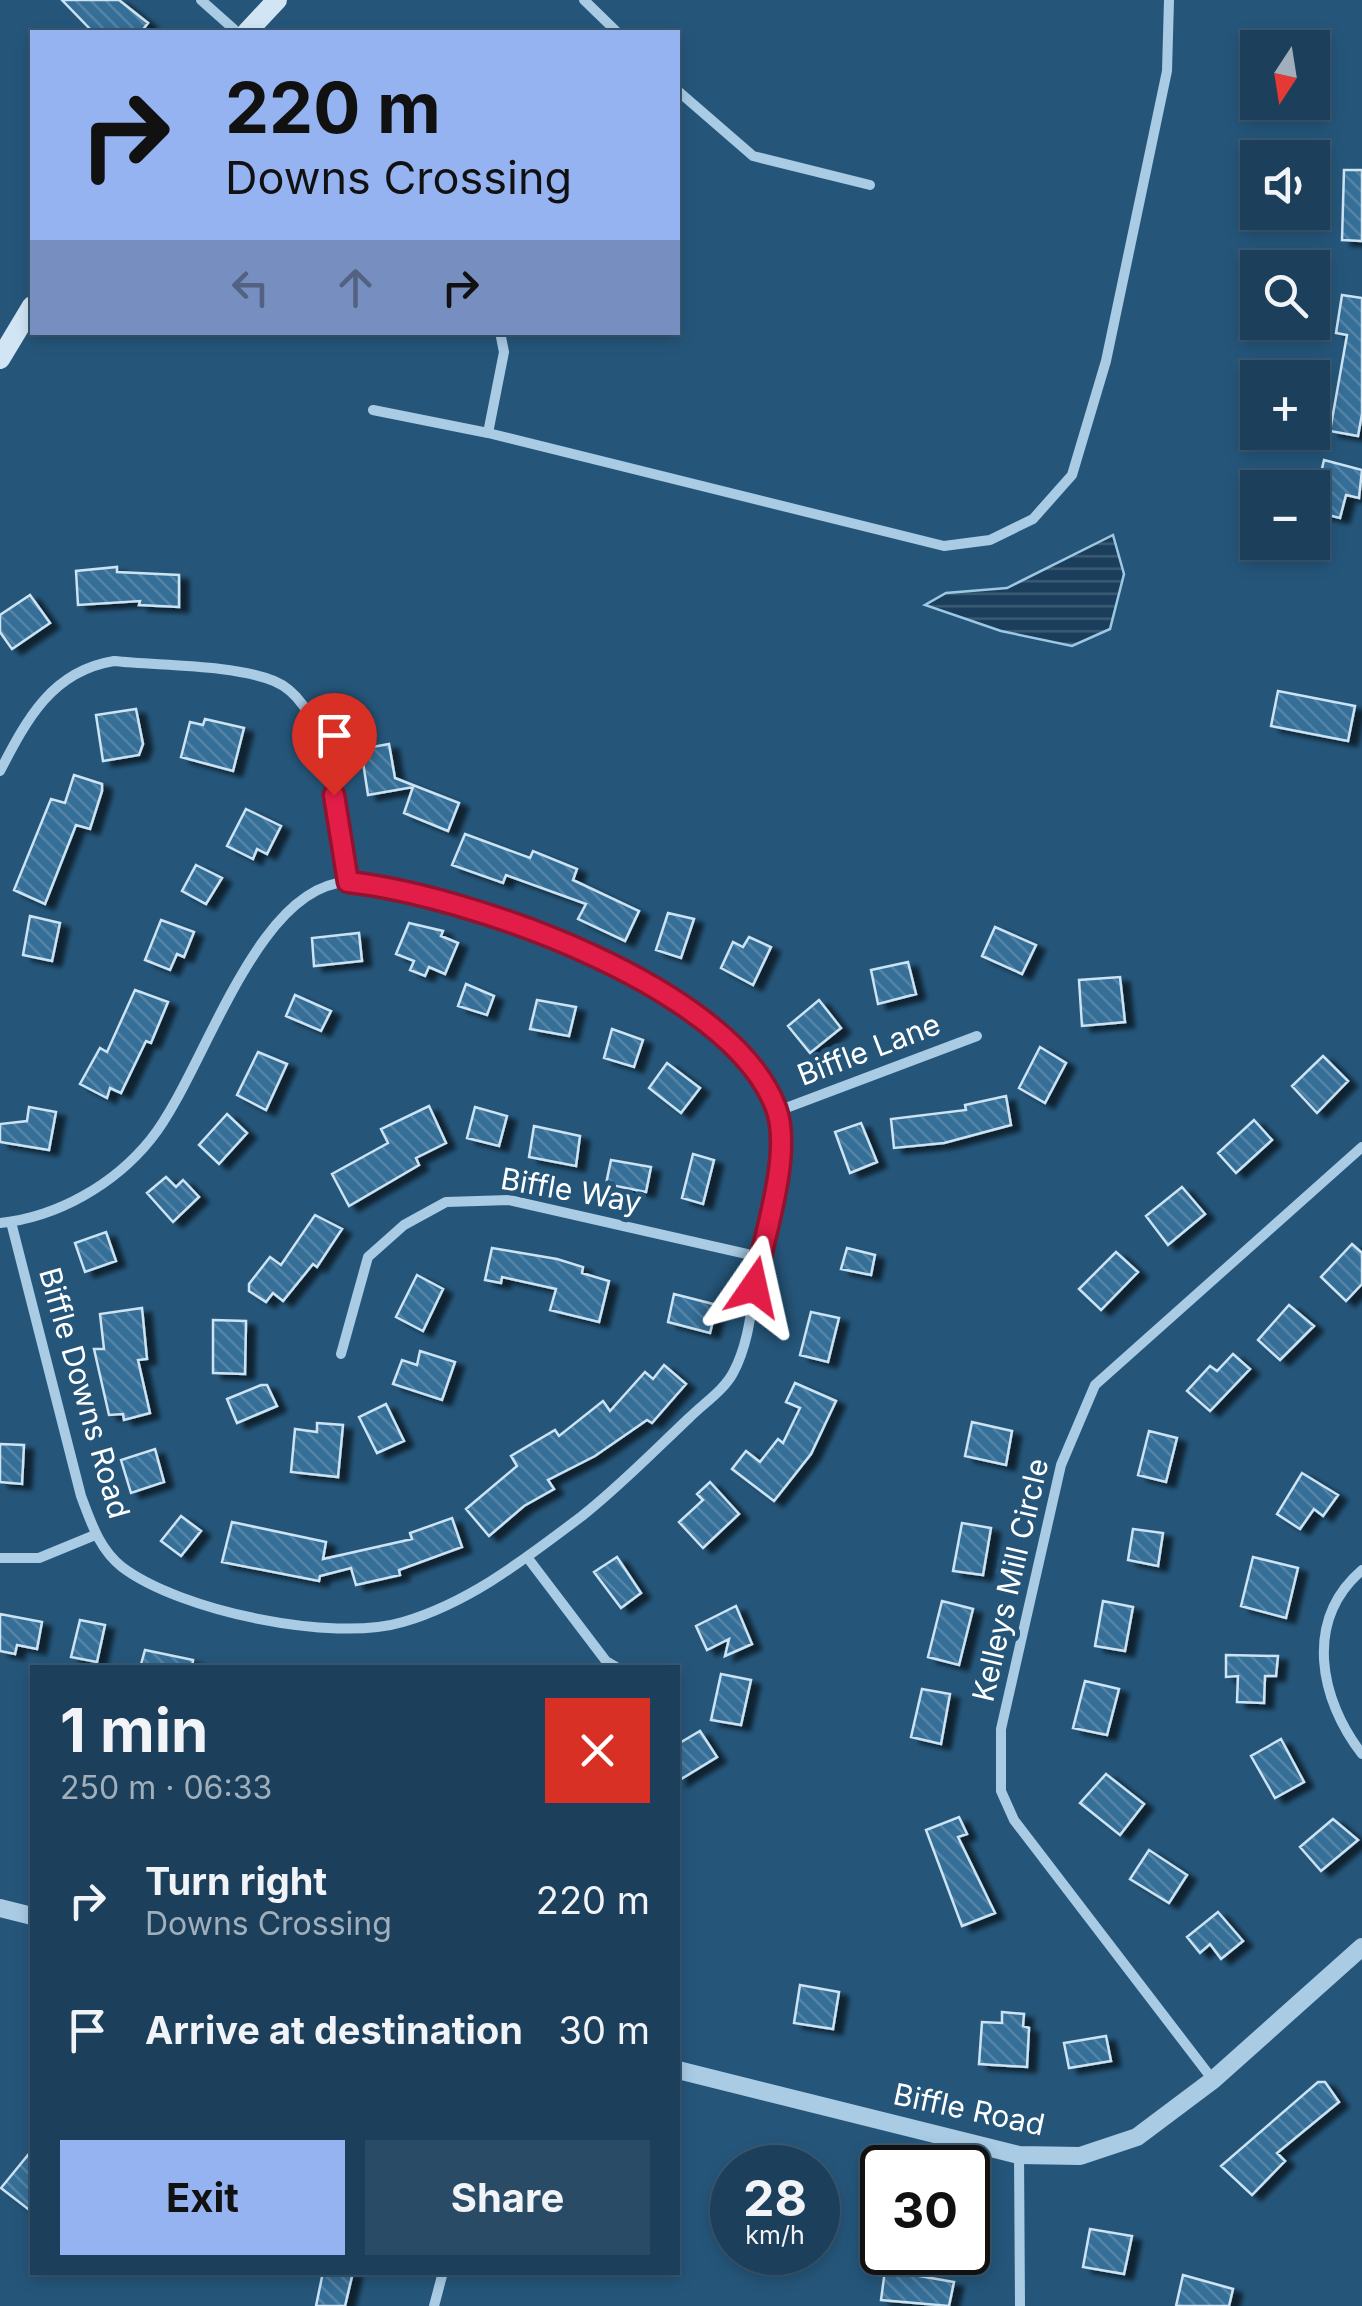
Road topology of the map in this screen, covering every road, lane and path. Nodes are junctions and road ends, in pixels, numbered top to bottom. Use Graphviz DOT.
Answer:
graph roads {
  1 [pos="201,0"];
  2 [pos="277,0"];
  3 [pos="584,0"];
  4 [pos="1168,0"];
  5 [pos="234,30"];
  6 [pos="248,30"];
  7 [pos="616,30"];
  8 [pos="680,93"];
  9 [pos="870,185"];
  10 [pos="30,309"];
  11 [pos="501,335"];
  12 [pos="0,359"];
  13 [pos="373,410"];
  14 [pos="488,433"];
  15 [pos="0,771"];
  16 [pos="348,882"];
  17 [pos="977,1036"];
  18 [pos="778,1111"];
  19 [pos="1362,1147"];
  20 [pos="6,1222"];
  21 [pos="760,1257"];
  22 [pos="342,1354"];
  23 [pos="95,1535"];
  24 [pos="528,1557"];
  25 [pos="0,1558"];
  26 [pos="1362,1570"];
  27 [pos="613,1665"];
  28 [pos="1362,1754"];
  29 [pos="0,1908"];
  30 [pos="30,1916"];
  31 [pos="1362,1947"];
  32 [pos="680,2070"];
  33 [pos="1213,2080"];
  34 [pos="1019,2155"];
  35 [pos="442,2275"];
  36 [pos="434,2306"];
  37 [pos="1020,2306"];
  1 -- 5 [label="street"];
  2 -- 6 [label="main road"];
  3 -- 7 [label="street"];
  4 -- 14 [label="street"];
  8 -- 9 [label="street"];
  10 -- 12 [label="main road"];
  11 -- 14 [label="street"];
  13 -- 14 [label="street"];
  15 -- 16 [label="street"];
  16 -- 18 [label="street, Biffle Downs Road"];
  16 -- 20 [label="street, Biffle Downs Road"];
  17 -- 18 [label="street, Biffle Lane"];
  18 -- 21 [label="street, Biffle Downs Road"];
  19 -- 33 [label="street, Kelleys Mill Circle"];
  20 -- 23 [label="street, Biffle Downs Road"];
  21 -- 22 [label="street, Biffle Way"];
  21 -- 24 [label="street, Biffle Downs Road"];
  23 -- 24 [label="street, Biffle Downs Road"];
  23 -- 25 [label="street"];
  24 -- 27 [label="street"];
  26 -- 28 [label="street"];
  29 -- 30 [label="street"];
  31 -- 33 [label="street, Biffle Road"];
  32 -- 34 [label="street, Biffle Road"];
  33 -- 34 [label="street, Biffle Road"];
  34 -- 37 [label="street"];
  35 -- 36 [label="street"];
}
